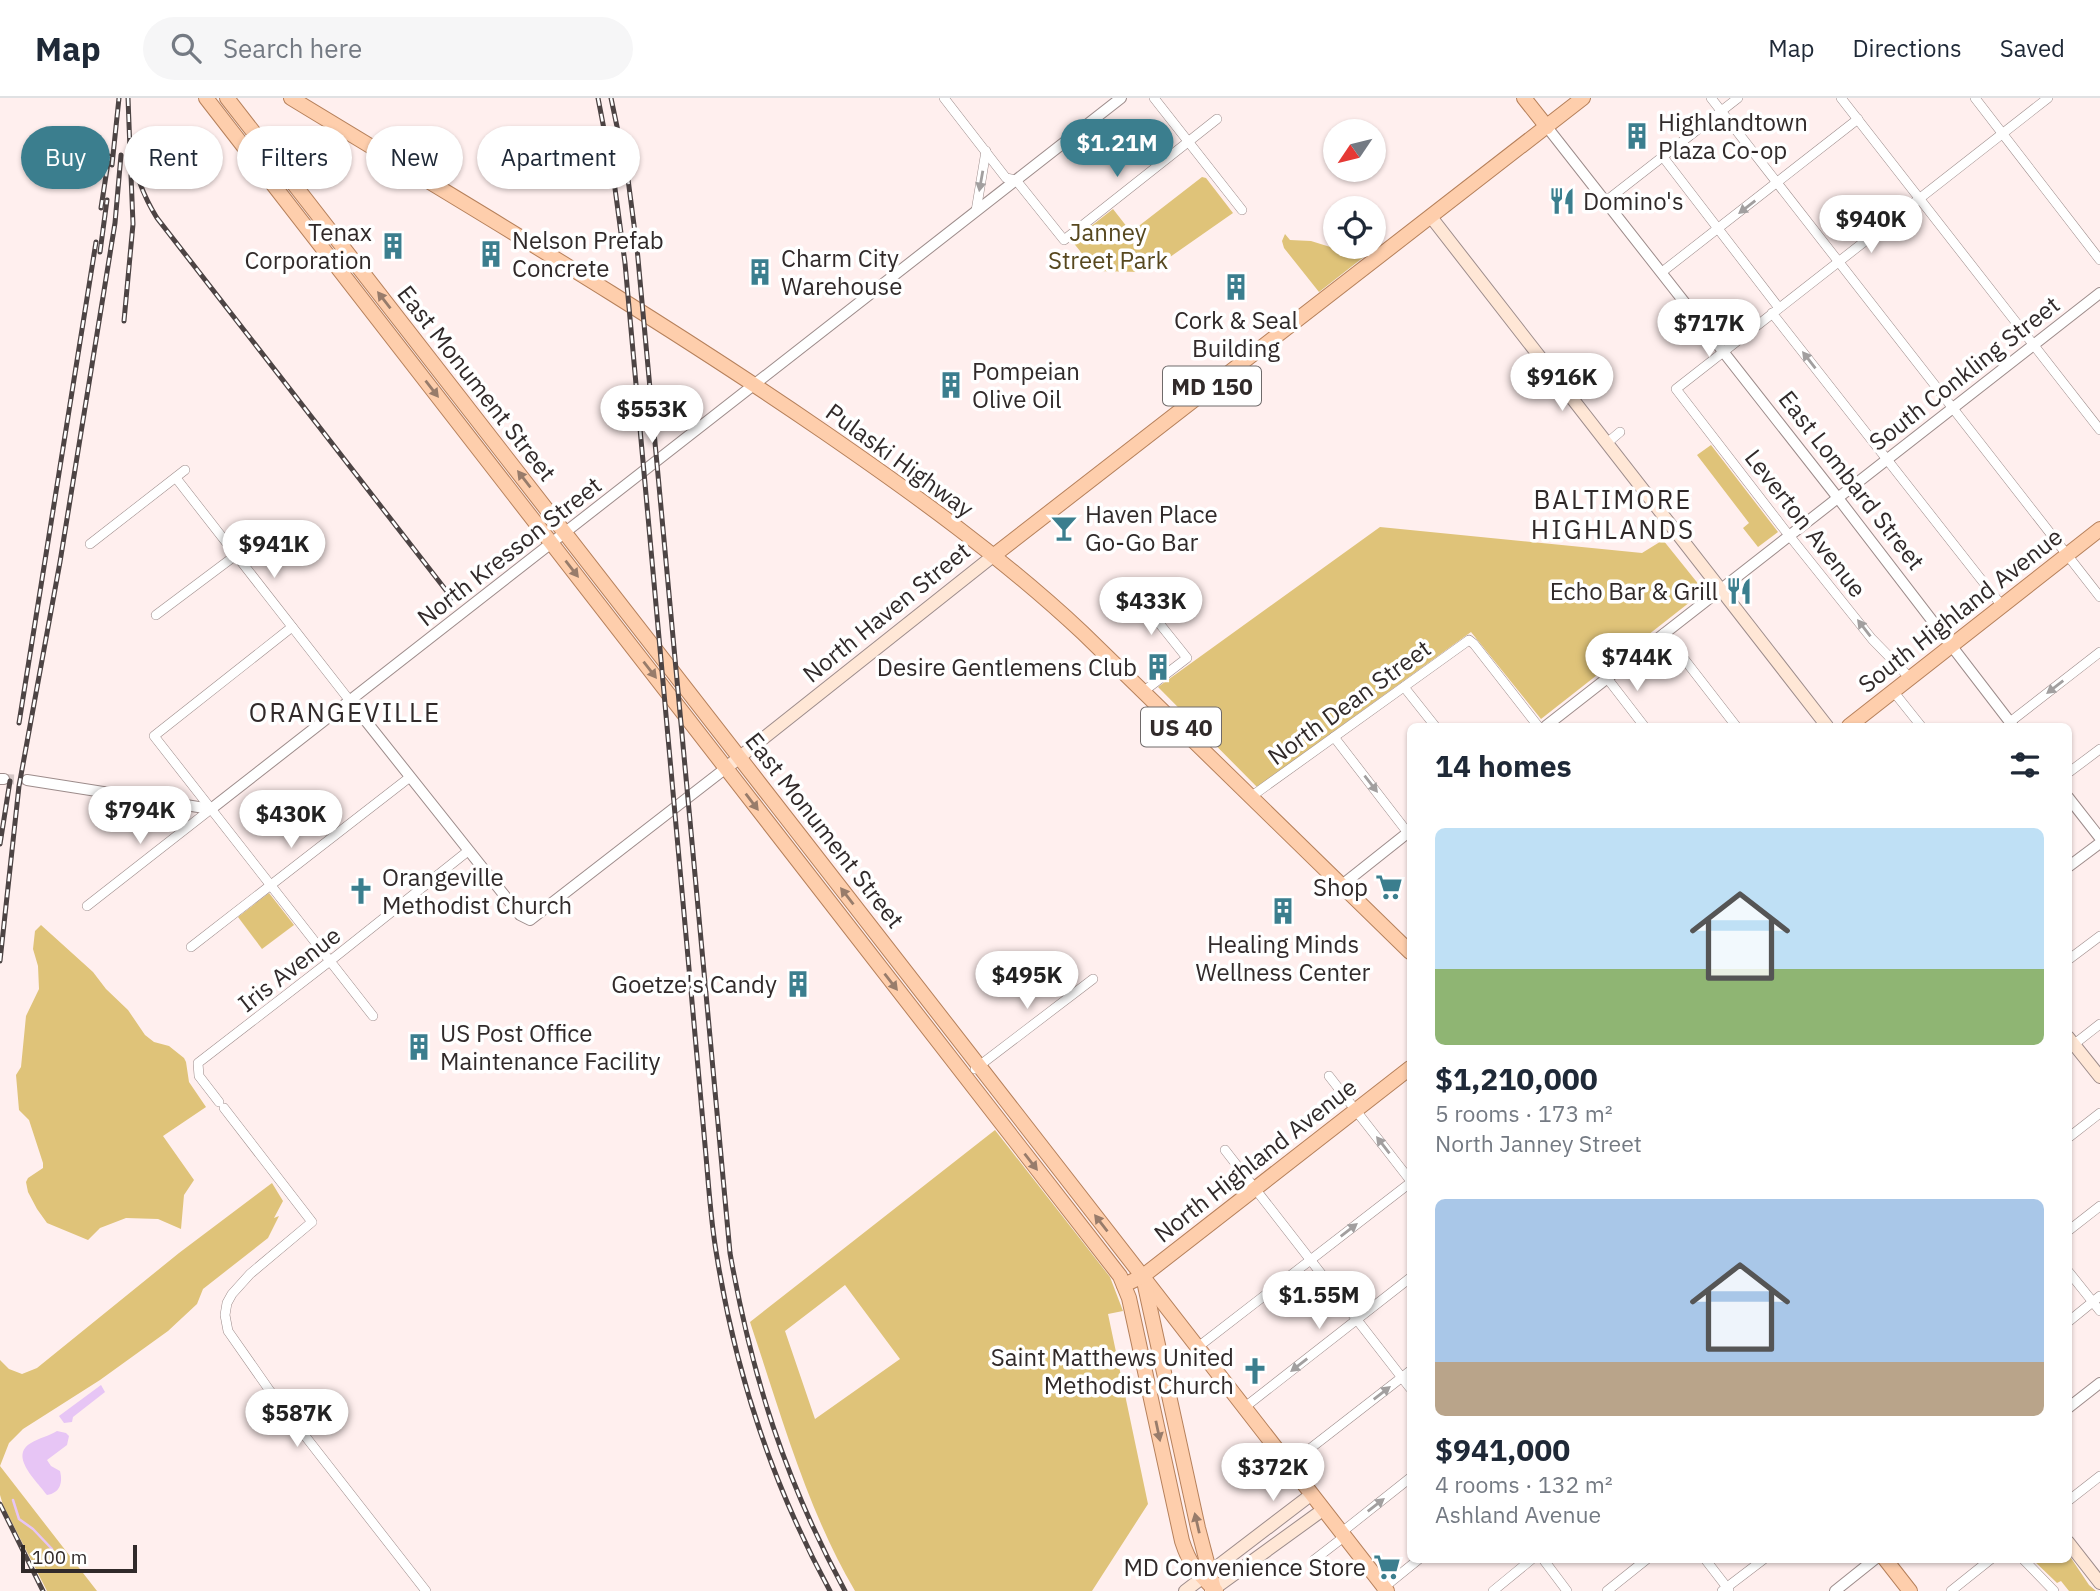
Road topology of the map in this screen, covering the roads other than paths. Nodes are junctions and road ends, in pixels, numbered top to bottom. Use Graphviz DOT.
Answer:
graph roads {
  1 [pos="206,98"];
  2 [pos="226,98"];
  3 [pos="291,98"];
  4 [pos="944,98"];
  5 [pos="1154,98"];
  6 [pos="1524,98"];
  7 [pos="1583,98"];
  8 [pos="1711,98"];
  9 [pos="1738,98"];
  10 [pos="1841,98"];
  11 [pos="1975,98"];
  12 [pos="2048,98"];
  13 [pos="1117,99"];
  14 [pos="1721,111"];
  15 [pos="1217,119"];
  16 [pos="1858,119"];
  17 [pos="1546,127"];
  18 [pos="2003,134"];
  19 [pos="1188,142"];
  20 [pos="986,151"];
  21 [pos="1663,157"];
  22 [pos="1016,180"];
  23 [pos="1777,182"];
  24 [pos="1919,198"];
  25 [pos="1606,201"];
  26 [pos="1241,210"];
  27 [pos="976,211"];
  28 [pos="1431,217"];
  29 [pos="1718,229"];
  30 [pos="2100,260"];
  31 [pos="1839,261"];
  32 [pos="1662,272"];
  33 [pos="2100,293"];
  34 [pos="1775,311"];
  35 [pos="2034,345"];
  36 [pos="1723,351"];
  37 [pos="754,384"];
  38 [pos="1953,408"];
  39 [pos="2100,430"];
  40 [pos="1620,432"];
  41 [pos="1607,443"];
  42 [pos="1887,460"];
  43 [pos="185,470"];
  44 [pos="176,478"];
  45 [pos="1838,498"];
  46 [pos="2100,529"];
  47 [pos="566,533"];
  48 [pos="1790,535"];
  49 [pos="90,544"];
  50 [pos="552,544"];
  51 [pos="236,555"];
  52 [pos="2067,555"];
  53 [pos="993,556"];
  54 [pos="1720,589"];
  55 [pos="2100,597"];
  56 [pos="1139,598"];
  57 [pos="2002,606"];
  58 [pos="156,615"];
  59 [pos="292,627"];
  60 [pos="1664,633"];
  61 [pos="1951,646"];
  62 [pos="2100,652"];
  63 [pos="1607,678"];
  64 [pos="1910,678"];
  65 [pos="1404,687"];
  66 [pos="1143,691"];
  67 [pos="1893,691"];
  68 [pos="349,701"];
  69 [pos="1433,723"];
  70 [pos="1536,723"];
  71 [pos="1550,723"];
  72 [pos="1642,723"];
  73 [pos="1734,723"];
  74 [pos="1825,723"];
  75 [pos="1853,723"];
  76 [pos="1919,723"];
  77 [pos="2011,723"];
  78 [pos="2013,723"];
  79 [pos="1334,737"];
  80 [pos="2100,749"];
  81 [pos="740,758"];
  82 [pos="726,768"];
  83 [pos="2072,770"];
  84 [pos="410,778"];
  85 [pos="27,780"];
  86 [pos="1252,796"];
  87 [pos="2072,802"];
  88 [pos="211,809"];
  89 [pos="1407,829"];
  90 [pos="1407,834"];
  91 [pos="2100,840"];
  92 [pos="468,851"];
  93 [pos="2072,864"];
  94 [pos="270,884"];
  95 [pos="1342,885"];
  96 [pos="87,906"];
  97 [pos="2100,936"];
  98 [pos="191,947"];
  99 [pos="1407,949"];
  100 [pos="2072,957"];
  101 [pos="330,961"];
  102 [pos="1093,979"];
  103 [pos="373,1016"];
  104 [pos="2100,1024"];
  105 [pos="2072,1042"];
  106 [pos="2072,1045"];
  107 [pos="979,1066"];
  108 [pos="1407,1070"];
  109 [pos="1329,1076"];
  110 [pos="965,1077"];
  111 [pos="2100,1077"];
  112 [pos="1356,1110"];
  113 [pos="2100,1113"];
  114 [pos="2072,1135"];
  115 [pos="1225,1150"];
  116 [pos="1407,1177"];
  117 [pos="1407,1183"];
  118 [pos="1256,1189"];
  119 [pos="2100,1206"];
  120 [pos="2072,1228"];
  121 [pos="1311,1260"];
  122 [pos="2072,1275"];
  123 [pos="1143,1276"];
  124 [pos="1407,1280"];
  125 [pos="1124,1285"];
  126 [pos="2096,1299"];
  127 [pos="2100,1311"];
  128 [pos="2072,1319"];
  129 [pos="1357,1320"];
  130 [pos="1198,1347"];
  131 [pos="1407,1374"];
  132 [pos="1402,1378"];
  133 [pos="2100,1383"];
  134 [pos="1407,1384"];
  135 [pos="2072,1405"];
  136 [pos="1245,1407"];
  137 [pos="1289,1465"];
  138 [pos="2100,1476"];
  139 [pos="1407,1481"];
  140 [pos="1312,1494"];
  141 [pos="2072,1498"];
  142 [pos="1324,1509"];
  143 [pos="1343,1534"];
  144 [pos="2072,1546"];
  145 [pos="1314,1560"];
  146 [pos="1414,1563"];
  147 [pos="1527,1563"];
  148 [pos="1546,1563"];
  149 [pos="1642,1563"];
  150 [pos="1708,1563"];
  151 [pos="1759,1563"];
  152 [pos="1870,1563"];
  153 [pos="1888,1563"];
  154 [pos="1987,1563"];
  155 [pos="2027,1563"];
  156 [pos="2095,1568"];
  157 [pos="1206,1575"];
  158 [pos="2100,1583"];
  159 [pos="1214,1590"];
  160 [pos="1383,1590"];
  161 [pos="1726,1590"];
  162 [pos="426,1591"];
  163 [pos="1185,1591"];
  164 [pos="1493,1591"];
  165 [pos="1567,1591"];
  166 [pos="1607,1591"];
  167 [pos="1835,1591"];
  168 [pos="1910,1591"];
  169 [pos="1951,1591"];
  170 [pos="2054,1591"];
  1 -- 50 [label="main road, East Monument Street, one-way"];
  47 -- 2 [label="main road, East Monument Street, one-way"];
  3 -- 37 [label="main road, Pulaski Highway / US 40"];
  4 -- 20 [label="street"];
  5 -- 19 [label="street"];
  6 -- 17 [label="main road, East Lombard Street"];
  7 -- 17 [label="main road"];
  8 -- 14 [label="street"];
  9 -- 14 [label="street"];
  10 -- 16 [label="street"];
  11 -- 18 [label="street"];
  12 -- 18 [label="street"];
  13 -- 22 [label="street, North Kresson Street"];
  14 -- 21 [label="street"];
  14 -- 23 [label="street"];
  15 -- 19 [label="street"];
  16 -- 23 [label="street"];
  16 -- 24 [label="street"];
  17 -- 25 [label="street, East Lombard Street"];
  17 -- 28 [label="main road, MD 150"];
  18 -- 24 [label="street"];
  18 -- 30 [label="street"];
  19 -- 22 [label="street"];
  19 -- 26 [label="street"];
  20 -- 22 [label="street"];
  20 -- 27 [label="street, one-way"];
  21 -- 25 [label="street"];
  21 -- 29 [label="street"];
  22 -- 27 [label="street, North Kresson Street"];
  23 -- 29 [label="street, one-way"];
  23 -- 31 [label="street"];
  24 -- 31 [label="street"];
  24 -- 35 [label="street"];
  25 -- 32 [label="street, East Lombard Street"];
  27 -- 37 [label="street, North Kresson Street"];
  28 -- 41 [label="main road"];
  28 -- 53 [label="main road, North Haven Street / MD 150"];
  29 -- 32 [label="street"];
  29 -- 34 [label="street"];
  31 -- 34 [label="street"];
  31 -- 38 [label="street"];
  32 -- 36 [label="street, East Lombard Street"];
  33 -- 35 [label="street, South Conkling Street"];
  34 -- 36 [label="street"];
  42 -- 34 [label="street, one-way"];
  35 -- 38 [label="street, South Conkling Street"];
  35 -- 39 [label="street"];
  36 -- 45 [label="street, East Lombard Street"];
  36 -- 48 [label="street, Leverton Avenue"];
  37 -- 47 [label="street, North Kresson Street"];
  37 -- 53 [label="main road, Pulaski Highway / US 40"];
  38 -- 42 [label="street, South Conkling Street"];
  38 -- 52 [label="street"];
  40 -- 41 [label="street"];
  41 -- 54 [label="main road"];
  42 -- 45 [label="street, South Conkling Street"];
  42 -- 57 [label="street"];
  43 -- 44 [label="street"];
  44 -- 49 [label="street"];
  44 -- 51 [label="street"];
  45 -- 48 [label="street, South Conkling Street"];
  45 -- 61 [label="street, East Lombard Street"];
  46 -- 52 [label="main road, South Highland Avenue"];
  47 -- 50 [label="street, North Kresson Street"];
  47 -- 81 [label="main road, East Monument Street"];
  48 -- 54 [label="street, South Conkling Street"];
  64 -- 48 [label="street, Leverton Avenue, one-way"];
  50 -- 68 [label="street, North Kresson Street"];
  50 -- 82 [label="main road, East Monument Street, one-way"];
  51 -- 58 [label="street"];
  51 -- 59 [label="street"];
  52 -- 55 [label="street"];
  52 -- 57 [label="main road, South Highland Avenue"];
  53 -- 66 [label="main road, Pulaski Highway / US 40"];
  53 -- 81 [label="main road, North Haven Street"];
  54 -- 60 [label="street, South Conkling Street"];
  54 -- 74 [label="main road"];
  56 -- 66 [label="street"];
  57 -- 61 [label="main road, South Highland Avenue"];
  59 -- 68 [label="street"];
  59 -- 88 [label="street"];
  60 -- 63 [label="street, South Conkling Street"];
  60 -- 73 [label="street"];
  61 -- 64 [label="main road, South Highland Avenue"];
  61 -- 77 [label="street, East Lombard Street"];
  62 -- 78 [label="street, one-way"];
  63 -- 71 [label="street, South Conkling Street"];
  63 -- 72 [label="street"];
  64 -- 67 [label="main road, South Highland Avenue"];
  65 -- 69 [label="street"];
  65 -- 70 [label="street, North Dean Street"];
  65 -- 79 [label="street, North Dean Street"];
  66 -- 86 [label="main road, Pulaski Highway / US 40"];
  67 -- 75 [label="main road, South Highland Avenue"];
  67 -- 76 [label="street"];
  68 -- 84 [label="street"];
  68 -- 88 [label="street, North Kresson Street"];
  79 -- 86 [label="street, North Dean Street"];
  79 -- 89 [label="street, one-way"];
  80 -- 83 [label="street"];
  81 -- 82 [label="main road, North Haven Street"];
  107 -- 81 [label="main road, East Monument Street, one-way"];
  82 -- 92 [label="street, North Haven Street"];
  82 -- 110 [label="main road, East Monument Street, one-way"];
  84 -- 92 [label="street"];
  84 -- 94 [label="street"];
  85 -- 88 [label="street"];
  86 -- 95 [label="main road, Pulaski Highway / US 40"];
  87 -- 91 [label="street"];
  88 -- 94 [label="street"];
  88 -- 96 [label="street, North Kresson Street"];
  90 -- 95 [label="street"];
  91 -- 93 [label="street"];
  92 -- 101 [label="street, Iris Avenue"];
  94 -- 98 [label="street"];
  94 -- 101 [label="street"];
  95 -- 99 [label="main road, Pulaski Highway / US 40"];
  97 -- 100 [label="street"];
  101 -- 103 [label="street"];
  101 -- 162 [label="street, Iris Avenue"];
  102 -- 107 [label="street"];
  104 -- 105 [label="street"];
  106 -- 111 [label="main road"];
  107 -- 110 [label="street"];
  123 -- 107 [label="main road, East Monument Street, one-way"];
  108 -- 112 [label="main road, North Highland Avenue"];
  109 -- 112 [label="street"];
  110 -- 125 [label="main road, East Monument Street, one-way"];
  116 -- 112 [label="street, one-way"];
  112 -- 118 [label="main road, North Highland Avenue"];
  113 -- 114 [label="street"];
  115 -- 118 [label="street"];
  121 -- 117 [label="street, one-way"];
  118 -- 121 [label="street"];
  118 -- 123 [label="main road, North Highland Avenue"];
  119 -- 120 [label="street"];
  121 -- 129 [label="street"];
  121 -- 130 [label="street"];
  122 -- 126 [label="street"];
  123 -- 125 [label="main road, North Highland Avenue"];
  123 -- 130 [label="main road, East Monument Street"];
  157 -- 123 [label="main road, one-way"];
  124 -- 129 [label="street"];
  125 -- 157 [label="main road, one-way"];
  126 -- 127 [label="street"];
  126 -- 128 [label="street"];
  129 -- 132 [label="street"];
  129 -- 136 [label="street, one-way"];
  130 -- 136 [label="main road, East Monument Street"];
  131 -- 132 [label="street"];
  132 -- 134 [label="street"];
  137 -- 132 [label="street, one-way"];
  133 -- 135 [label="street"];
  136 -- 137 [label="main road, East Monument Street"];
  137 -- 140 [label="main road, East Monument Street"];
  138 -- 141 [label="street"];
  143 -- 139 [label="street, one-way"];
  140 -- 142 [label="main road, East Monument Street"];
  140 -- 157 [label="main road"];
  142 -- 143 [label="main road, East Monument Street"];
  142 -- 159 [label="main road"];
  143 -- 145 [label="street"];
  143 -- 160 [label="main road, East Monument Street"];
  144 -- 156 [label="main road"];
  146 -- 160 [label="street"];
  147 -- 164 [label="street"];
  148 -- 165 [label="street"];
  149 -- 166 [label="street"];
  150 -- 161 [label="street"];
  151 -- 161 [label="street"];
  152 -- 167 [label="street"];
  153 -- 168 [label="main road"];
  154 -- 169 [label="street"];
  155 -- 170 [label="street"];
  156 -- 158 [label="main road"];
  157 -- 159 [label="main road"];
  157 -- 163 [label="main road"];
}
